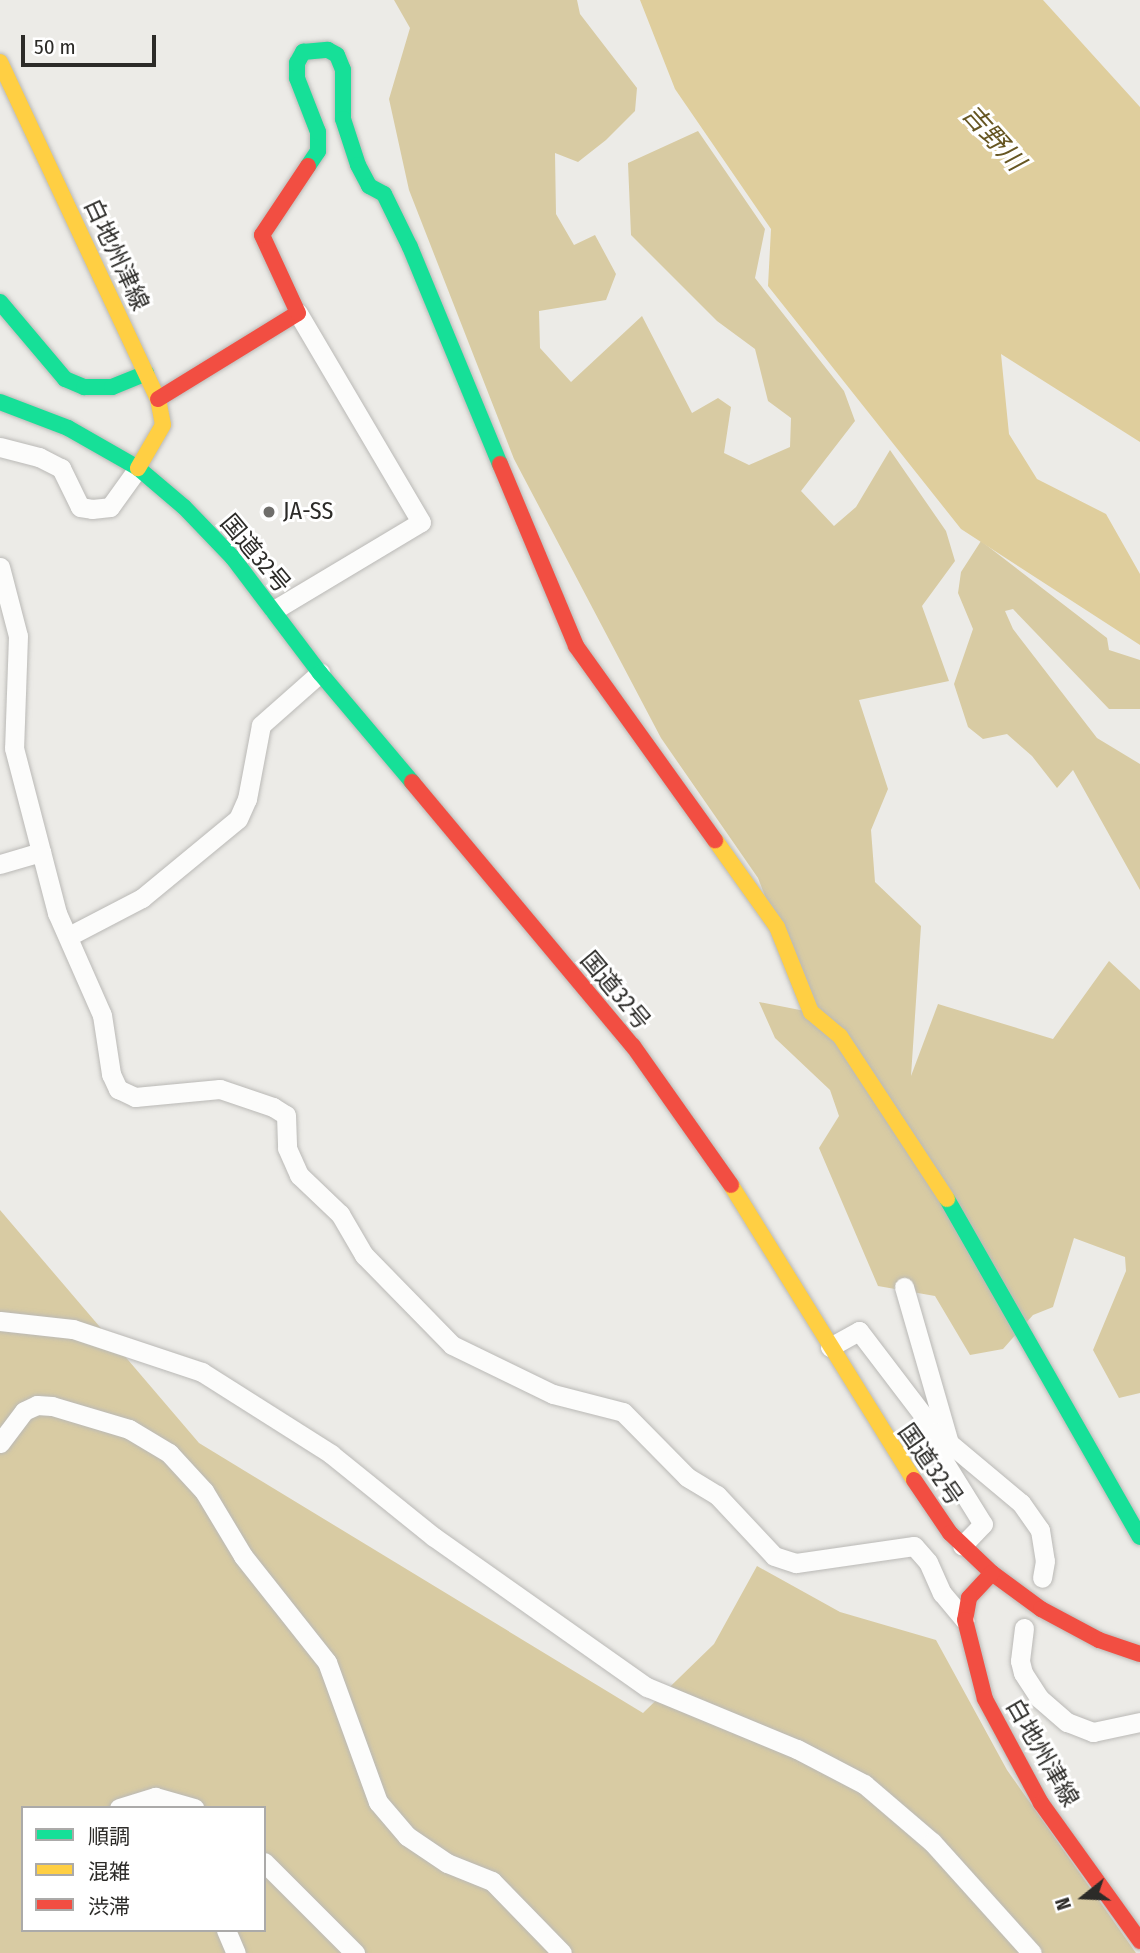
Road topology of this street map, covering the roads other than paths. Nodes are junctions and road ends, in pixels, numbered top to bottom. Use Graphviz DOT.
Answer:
graph roads {
  1 [pos="0,62"];
  2 [pos="0,302"];
  3 [pos="298,313"];
  4 [pos="146,373"];
  5 [pos="158,399"];
  6 [pos="0,402"];
  7 [pos="3,449"];
  8 [pos="138,468"];
  9 [pos="0,566"];
  10 [pos="274,610"];
  11 [pos="320,673"];
  12 [pos="41,852"];
  13 [pos="0,864"];
  14 [pos="69,936"];
  15 [pos="904,1287"];
  16 [pos="0,1321"];
  17 [pos="830,1347"];
  18 [pos="942,1437"];
  19 [pos="0,1443"];
  20 [pos="1140,1537"];
  21 [pos="962,1546"];
  22 [pos="992,1573"];
  23 [pos="1042,1578"];
  24 [pos="965,1620"];
  25 [pos="1024,1628"];
  26 [pos="1140,1654"];
  27 [pos="1140,1722"];
  28 [pos="126,1806"];
  29 [pos="187,1806"];
  30 [pos="266,1864"];
  31 [pos="227,1932"];
  32 [pos="1140,1941"];
  33 [pos="236,1953"];
  34 [pos="355,1953"];
  35 [pos="562,1953"];
  36 [pos="1032,1953"];
  1 -- 4 [label="main road, 白地州津線"];
  2 -- 4 [label="main road"];
  3 -- 5 [label="main road"];
  3 -- 10 [label="street"];
  3 -- 20 [label="main road"];
  4 -- 5 [label="main road, 白地州津線"];
  5 -- 8 [label="main road, 白地州津線"];
  6 -- 8 [label="main road, 国道32号"];
  7 -- 8 [label="street"];
  8 -- 10 [label="main road, 国道32号"];
  9 -- 12 [label="street"];
  10 -- 11 [label="main road, 国道32号"];
  11 -- 14 [label="street"];
  11 -- 17 [label="main road, 国道32号"];
  12 -- 13 [label="street"];
  12 -- 14 [label="street"];
  14 -- 24 [label="street"];
  15 -- 18 [label="street"];
  16 -- 36 [label="street"];
  17 -- 18 [label="street"];
  17 -- 21 [label="main road, 国道32号"];
  18 -- 21 [label="street"];
  18 -- 23 [label="street"];
  19 -- 35 [label="street"];
  21 -- 22 [label="main road, 国道32号"];
  22 -- 24 [label="main road"];
  22 -- 26 [label="main road, 国道32号"];
  24 -- 32 [label="main road, 白地州津線"];
  25 -- 27 [label="street"];
  28 -- 29 [label="street"];
  30 -- 34 [label="street"];
  31 -- 33 [label="street"];
}
